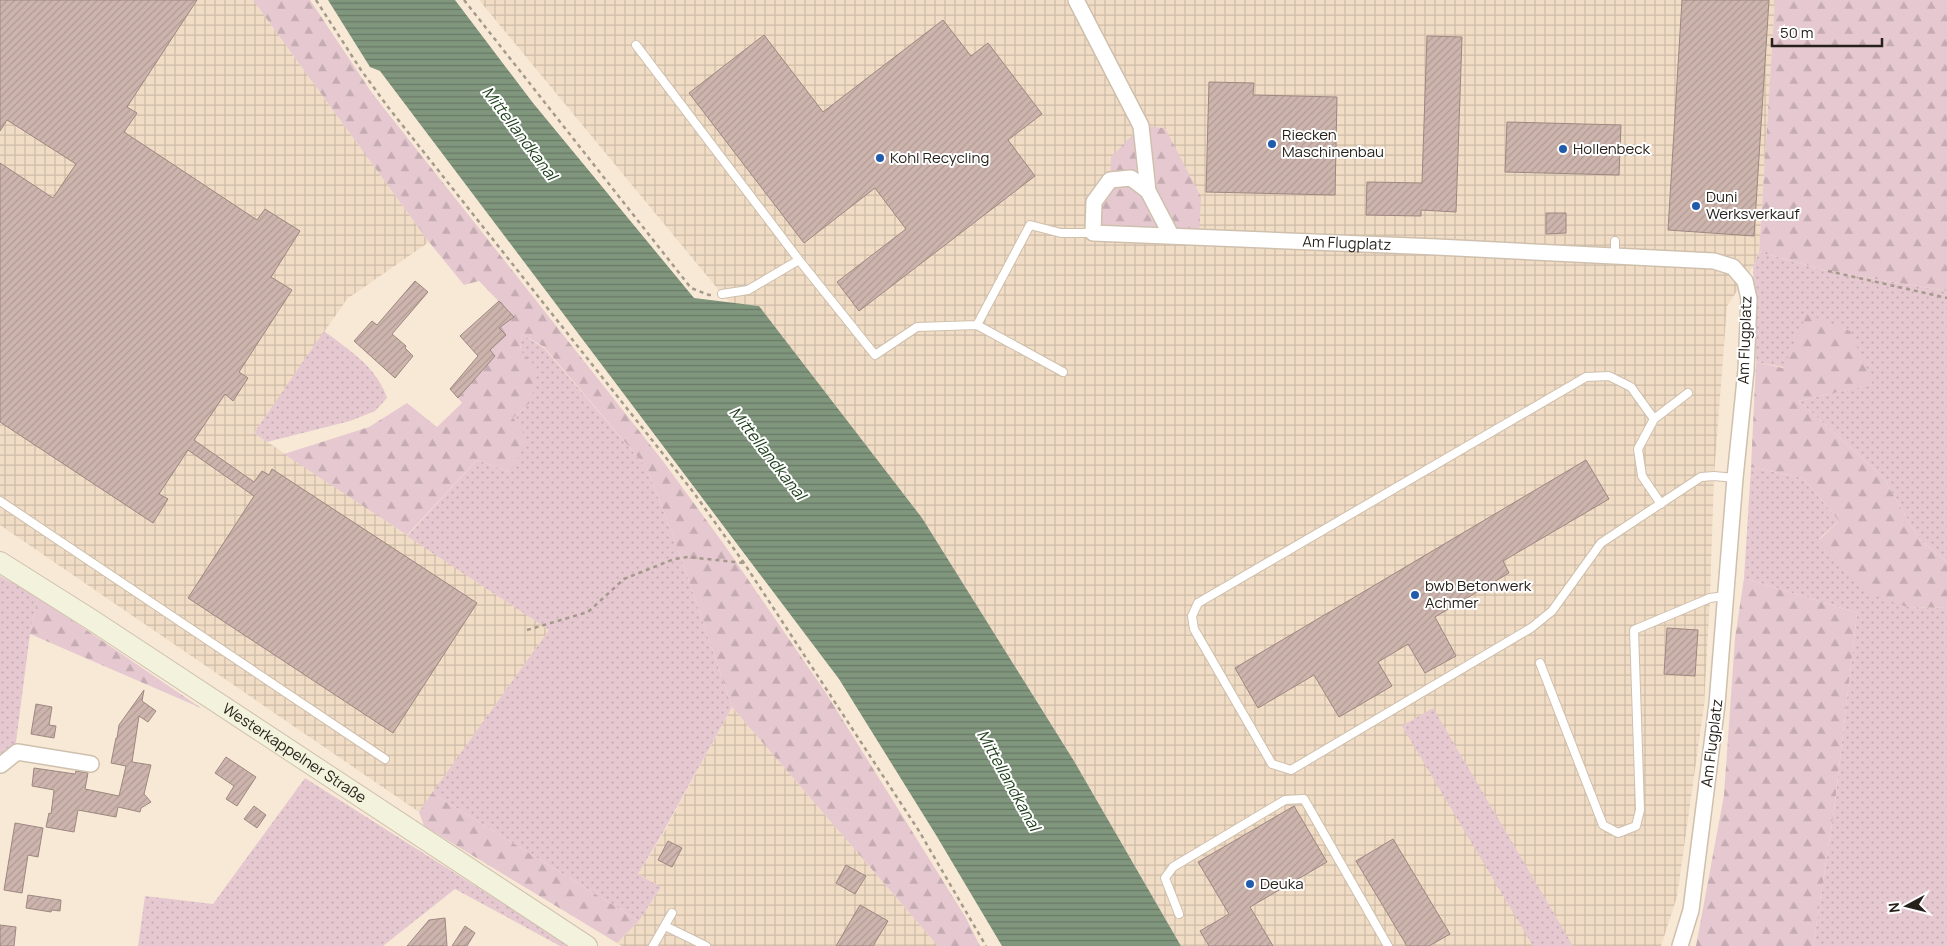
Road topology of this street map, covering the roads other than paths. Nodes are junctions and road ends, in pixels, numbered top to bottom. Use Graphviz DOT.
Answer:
graph roads {
  1 [pos="1076,0"];
  2 [pos="636,45"];
  3 [pos="1148,191"];
  4 [pos="1093,233"];
  5 [pos="1171,235"];
  6 [pos="1615,241"];
  7 [pos="1615,256"];
  8 [pos="798,260"];
  9 [pos="722,294"];
  10 [pos="977,325"];
  11 [pos="1063,372"];
  12 [pos="1688,393"];
  13 [pos="1654,420"];
  14 [pos="1735,478"];
  15 [pos="0,502"];
  16 [pos="1661,504"];
  17 [pos="0,562"];
  18 [pos="1725,596"];
  19 [pos="1540,663"];
  20 [pos="385,759"];
  21 [pos="90,764"];
  22 [pos="0,765"];
  23 [pos="0,770"];
  24 [pos="672,914"];
  25 [pos="1179,914"];
  26 [pos="665,926"];
  27 [pos="587,946"];
  28 [pos="653,946"];
  29 [pos="706,946"];
  30 [pos="1388,946"];
  31 [pos="1680,946"];
  1 -- 3 [label="street"];
  2 -- 8 [label="lane"];
  3 -- 4 [label="street"];
  3 -- 5 [label="street"];
  4 -- 5 [label="street, Am Flugplatz"];
  4 -- 10 [label="lane"];
  5 -- 7 [label="street, Am Flugplatz"];
  6 -- 7 [label="lane"];
  7 -- 14 [label="street, Am Flugplatz"];
  8 -- 9 [label="lane"];
  8 -- 10 [label="lane"];
  10 -- 11 [label="lane"];
  12 -- 13 [label="lane"];
  13 -- 16 [label="lane"];
  13 -- 16 [label="lane"];
  14 -- 16 [label="lane"];
  14 -- 18 [label="street, Am Flugplatz"];
  15 -- 20 [label="lane"];
  17 -- 27 [label="main road, Westerkappelner Straße"];
  18 -- 19 [label="lane"];
  18 -- 31 [label="street, Am Flugplatz"];
  21 -- 22 [label="street"];
  22 -- 23 [label="street"];
  24 -- 26 [label="lane"];
  25 -- 30 [label="lane"];
  26 -- 28 [label="lane"];
  26 -- 29 [label="lane"];
}
